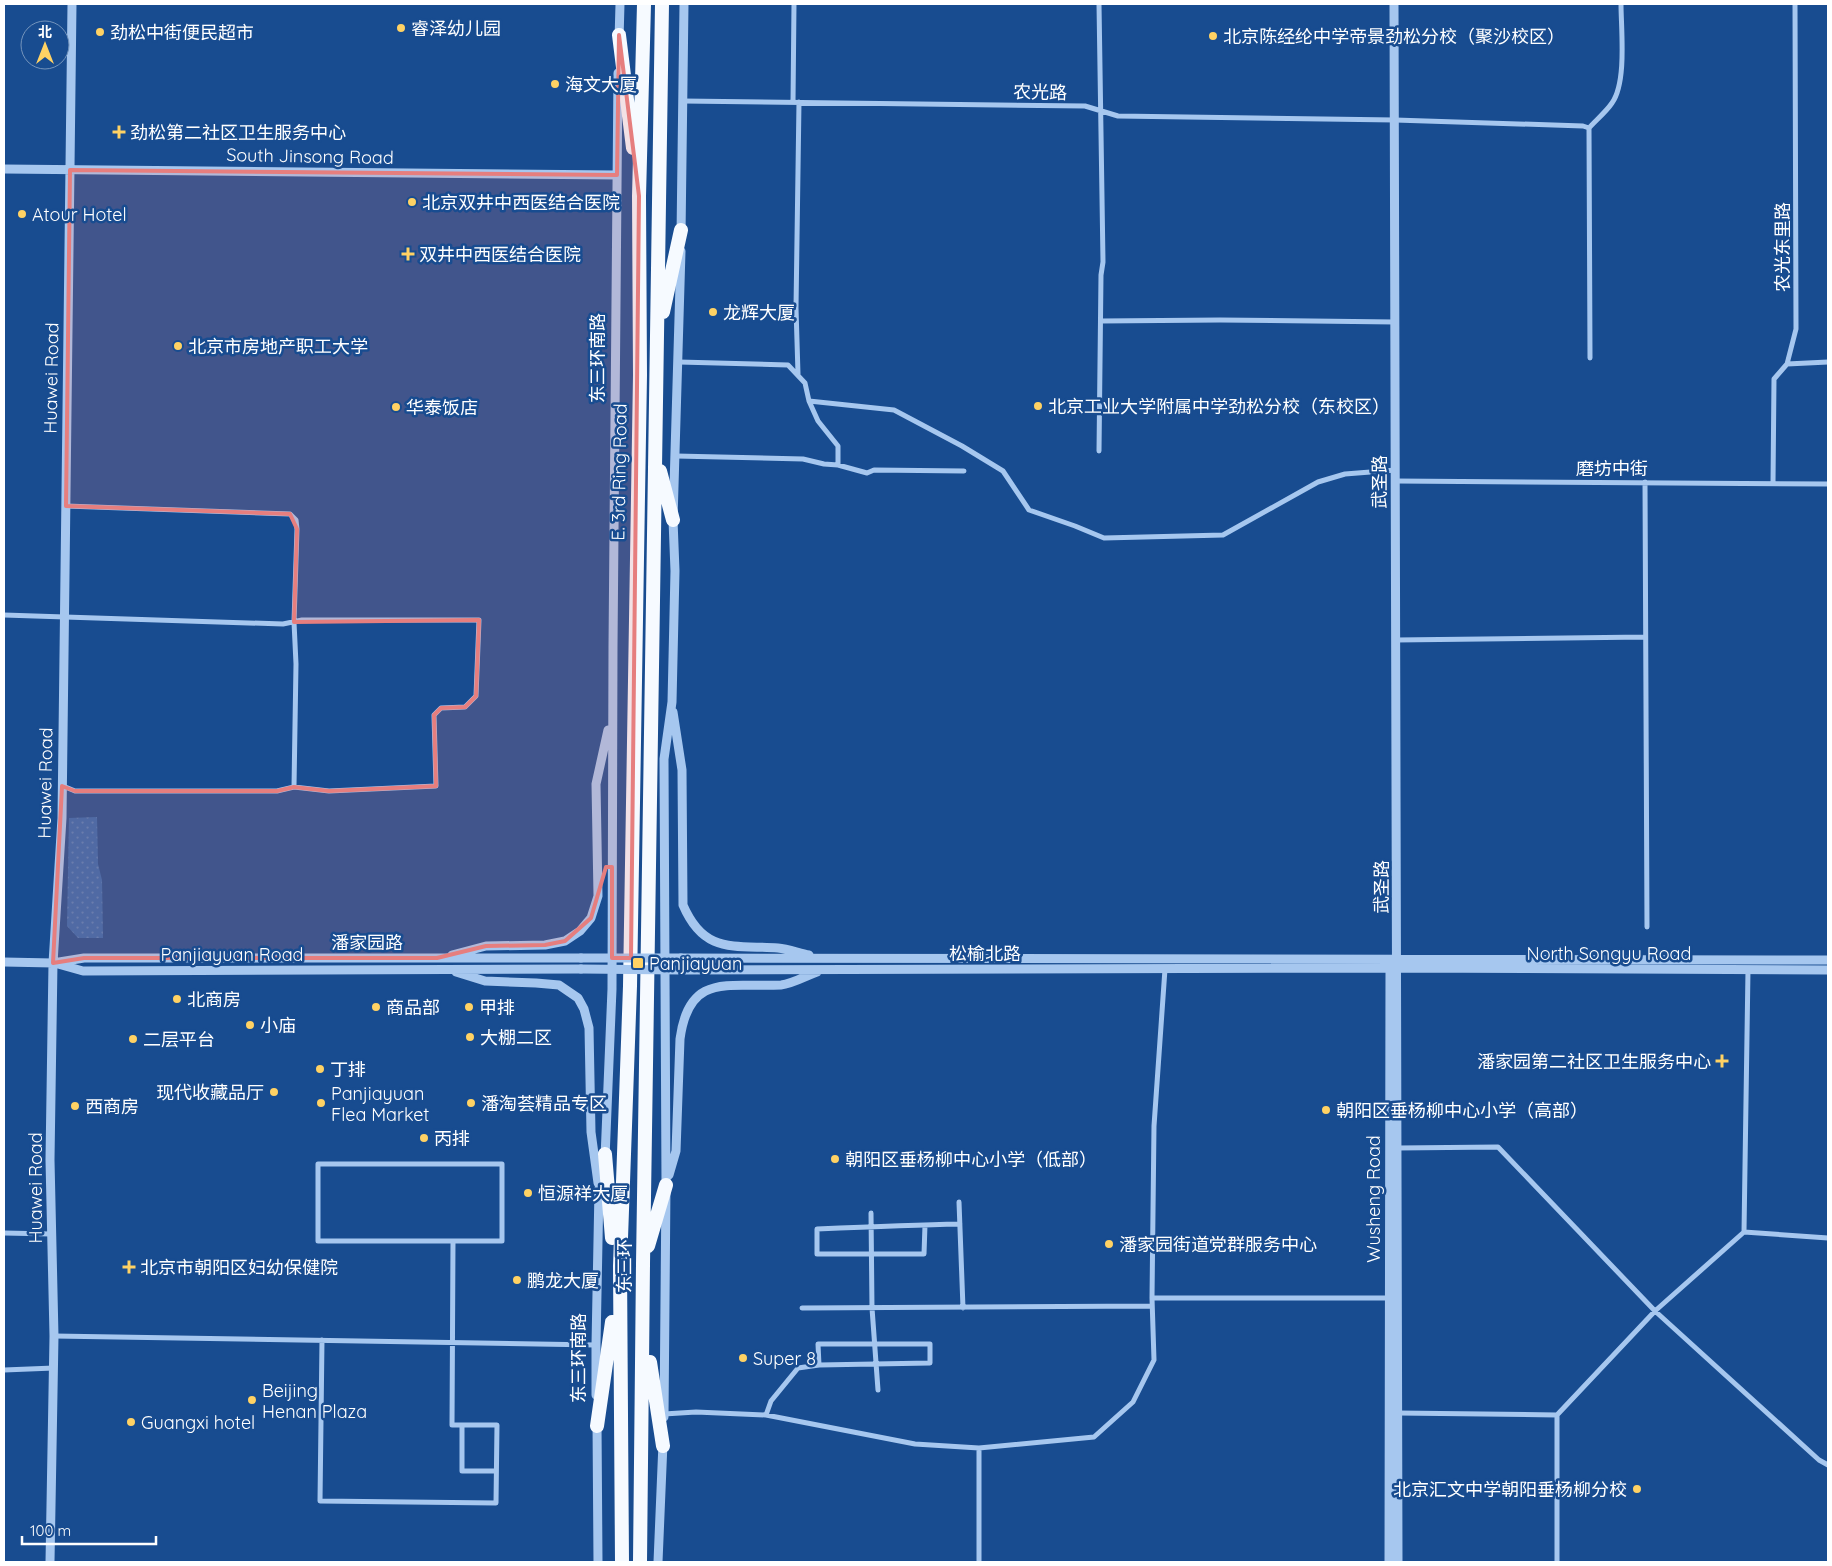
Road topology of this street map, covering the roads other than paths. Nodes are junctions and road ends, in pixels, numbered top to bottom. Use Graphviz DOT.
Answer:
graph roads {
  1 [pos="72,4"];
  2 [pos="620,4"];
  3 [pos="644,4"];
  4 [pos="662,4"];
  5 [pos="684,4"];
  6 [pos="794,4"];
  7 [pos="1099,4"];
  8 [pos="1394,4"];
  9 [pos="1621,4"];
  10 [pos="1795,4"];
  11 [pos="619,35"];
  12 [pos="683,101"];
  13 [pos="796,102"];
  14 [pos="1102,111"];
  15 [pos="1395,120"];
  16 [pos="1589,128"];
  17 [pos="4,169"];
  18 [pos="70,170"];
  19 [pos="616,175"];
  20 [pos="640,196"];
  21 [pos="681,230"];
  22 [pos="1101,321"];
  23 [pos="1395,322"];
  24 [pos="656,342"];
  25 [pos="1590,358"];
  26 [pos="679,362"];
  27 [pos="1828,362"];
  28 [pos="1787,364"];
  29 [pos="798,374"];
  30 [pos="809,401"];
  31 [pos="1099,451"];
  32 [pos="656,455"];
  33 [pos="676,456"];
  34 [pos="838,465"];
  35 [pos="1396,470"];
  36 [pos="964,472"];
  37 [pos="1396,480"];
  38 [pos="1645,482"];
  39 [pos="1773,483"];
  40 [pos="1828,484"];
  41 [pos="66,506"];
  42 [pos="673,520"];
  43 [pos="4,615"];
  44 [pos="64,617"];
  45 [pos="294,622"];
  46 [pos="1645,638"];
  47 [pos="1396,640"];
  48 [pos="672,702"];
  49 [pos="612,713"];
  50 [pos="62,786"];
  51 [pos="294,787"];
  52 [pos="1646,927"];
  53 [pos="438,958"];
  54 [pos="681,958"];
  55 [pos="822,958"];
  56 [pos="1828,960"];
  57 [pos="4,962"];
  58 [pos="53,963"];
  59 [pos="1395,965"];
  60 [pos="581,969"];
  61 [pos="1165,969"];
  62 [pos="446,970"];
  63 [pos="823,970"];
  64 [pos="1748,970"];
  65 [pos="1828,970"];
  66 [pos="647,985"];
  67 [pos="630,986"];
  68 [pos="1398,1148"];
  69 [pos="605,1154"];
  70 [pos="666,1185"];
  71 [pos="599,1189"];
  72 [pos="959,1202"];
  73 [pos="871,1213"];
  74 [pos="960,1224"];
  75 [pos="925,1225"];
  76 [pos="871,1226"];
  77 [pos="1744,1232"];
  78 [pos="4,1233"];
  79 [pos="51,1234"];
  80 [pos="1828,1238"];
  81 [pos="453,1242"];
  82 [pos="872,1254"];
  83 [pos="643,1264"];
  84 [pos="620,1266"];
  85 [pos="619,1298"];
  86 [pos="1152,1298"];
  87 [pos="1389,1298"];
  88 [pos="1152,1306"];
  89 [pos="802,1308"];
  90 [pos="872,1308"];
  91 [pos="963,1308"];
  92 [pos="1655,1311"];
  93 [pos="643,1322"];
  94 [pos="54,1336"];
  95 [pos="322,1340"];
  96 [pos="453,1342"];
  97 [pos="875,1344"];
  98 [pos="596,1345"];
  99 [pos="876,1364"];
  100 [pos="819,1365"];
  101 [pos="54,1368"];
  102 [pos="4,1370"];
  103 [pos="878,1390"];
  104 [pos="664,1414"];
  105 [pos="1398,1414"];
  106 [pos="766,1415"];
  107 [pos="1556,1415"];
  108 [pos="462,1425"];
  109 [pos="597,1426"];
  110 [pos="663,1446"];
  111 [pos="979,1448"];
  112 [pos="1828,1465"];
  113 [pos="496,1471"];
  114 [pos="50,1562"];
  115 [pos="598,1562"];
  116 [pos="622,1562"];
  117 [pos="640,1562"];
  118 [pos="658,1562"];
  119 [pos="979,1562"];
  120 [pos="1389,1562"];
  121 [pos="1398,1562"];
  122 [pos="1557,1562"];
  1 -- 18 [label="street, Huawei Road"];
  2 -- 11 [label="street, 东三环南路"];
  3 -- 20 [label="highway, E. 3rd Ring Road"];
  4 -- 24 [label="highway, E. 3rd Ring Road"];
  5 -- 12 [label="street"];
  6 -- 13 [label="street"];
  7 -- 14 [label="street"];
  8 -- 15 [label="street, 武圣路"];
  9 -- 16 [label="street"];
  10 -- 28 [label="street, 农光东里路"];
  11 -- 19 [label="street, 东三环南路"];
  11 -- 20 [label="highway"];
  12 -- 13 [label="street, 农光路"];
  12 -- 21 [label="street"];
  13 -- 14 [label="street, 农光路"];
  13 -- 29 [label="street"];
  14 -- 15 [label="street, 农光路"];
  14 -- 22 [label="street"];
  15 -- 16 [label="street, 农光路"];
  15 -- 23 [label="street, 武圣路"];
  16 -- 25 [label="street"];
  17 -- 18 [label="street, South Jinsong Road"];
  18 -- 19 [label="street, South Jinsong Road"];
  18 -- 41 [label="street, Huawei Road"];
  19 -- 49 [label="street, 东三环南路"];
  20 -- 67 [label="highway, E. 3rd Ring Road"];
  21 -- 24 [label="highway"];
  21 -- 26 [label="street"];
  22 -- 23 [label="street"];
  22 -- 31 [label="street"];
  23 -- 35 [label="street, 武圣路"];
  24 -- 32 [label="highway, E. 3rd Ring Road"];
  26 -- 29 [label="street"];
  26 -- 33 [label="street"];
  27 -- 28 [label="street"];
  28 -- 39 [label="street, 农光东里路"];
  29 -- 30 [label="street"];
  30 -- 34 [label="street"];
  30 -- 35 [label="street"];
  32 -- 42 [label="highway"];
  32 -- 66 [label="highway, E. 3rd Ring Road"];
  33 -- 34 [label="street"];
  33 -- 42 [label="street"];
  34 -- 36 [label="street"];
  35 -- 37 [label="street, 武圣路"];
  37 -- 38 [label="street, 磨坊中街"];
  37 -- 47 [label="street, 武圣路"];
  38 -- 39 [label="street, 磨坊中街"];
  38 -- 46 [label="street"];
  39 -- 40 [label="street, 磨坊中街"];
  41 -- 44 [label="street, Huawei Road"];
  41 -- 45 [label="street"];
  42 -- 48 [label="street"];
  43 -- 44 [label="street"];
  44 -- 45 [label="street"];
  44 -- 50 [label="street, Huawei Road"];
  45 -- 51 [label="street"];
  45 -- 51 [label="street"];
  46 -- 47 [label="street"];
  46 -- 52 [label="street"];
  47 -- 59 [label="street, 武圣路"];
  48 -- 55 [label="street"];
  48 -- 70 [label="street"];
  49 -- 53 [label="street"];
  49 -- 69 [label="street, 东三环南路"];
  50 -- 51 [label="street"];
  50 -- 58 [label="street, Huawei Road"];
  53 -- 54 [label="street, 潘家园路, bridge"];
  53 -- 58 [label="street, 潘家园路"];
  54 -- 55 [label="street, 松榆北路"];
  55 -- 59 [label="street, 松榆北路"];
  56 -- 59 [label="street, North Songyu Road"];
  57 -- 58 [label="street, Panjiayuan Road"];
  58 -- 62 [label="street, Panjiayuan Road"];
  58 -- 79 [label="street, Huawei Road"];
  59 -- 61 [label="street, 松榆北路"];
  59 -- 64 [label="street, North Songyu Road"];
  59 -- 68 [label="street, Wusheng Road"];
  59 -- 87 [label="street, Wusheng Road"];
  60 -- 62 [label="street, Panjiayuan Road"];
  60 -- 63 [label="street, 松榆北路, bridge"];
  61 -- 63 [label="street, 松榆北路"];
  61 -- 86 [label="street"];
  62 -- 71 [label="street"];
  63 -- 70 [label="street"];
  64 -- 65 [label="street, North Songyu Road"];
  64 -- 77 [label="street"];
  66 -- 83 [label="highway, 东三环"];
  67 -- 84 [label="highway, 东三环"];
  68 -- 92 [label="street"];
  68 -- 105 [label="street, Wusheng Road"];
  69 -- 71 [label="street, 东三环南路"];
  69 -- 84 [label="highway"];
  70 -- 83 [label="highway"];
  70 -- 104 [label="street"];
  71 -- 98 [label="street, 东三环南路"];
  72 -- 74 [label="street"];
  73 -- 76 [label="street"];
  74 -- 75 [label="street"];
  74 -- 91 [label="street"];
  75 -- 76 [label="street"];
  75 -- 82 [label="street"];
  76 -- 82 [label="street"];
  76 -- 82 [label="street"];
  77 -- 80 [label="street"];
  77 -- 92 [label="street"];
  78 -- 79 [label="street"];
  79 -- 94 [label="street, Huawei Road"];
  81 -- 81 [label="street"];
  81 -- 96 [label="street"];
  82 -- 90 [label="street"];
  83 -- 93 [label="highway, 东三环"];
  84 -- 85 [label="highway, 东三环"];
  85 -- 109 [label="highway"];
  85 -- 116 [label="highway, 东三环"];
  86 -- 87 [label="street"];
  86 -- 88 [label="street"];
  87 -- 120 [label="street, Wusheng Road"];
  88 -- 91 [label="street"];
  88 -- 111 [label="street"];
  89 -- 90 [label="street"];
  90 -- 91 [label="street"];
  90 -- 97 [label="street"];
  92 -- 107 [label="street"];
  92 -- 112 [label="street"];
  93 -- 110 [label="highway"];
  93 -- 117 [label="highway, 东三环"];
  94 -- 95 [label="street"];
  94 -- 101 [label="street, Huawei Road"];
  95 -- 96 [label="street"];
  95 -- 113 [label="street"];
  96 -- 98 [label="street"];
  96 -- 108 [label="street"];
  97 -- 99 [label="street"];
  97 -- 99 [label="street"];
  97 -- 100 [label="street"];
  98 -- 109 [label="street, 东三环南路"];
  99 -- 100 [label="street"];
  99 -- 103 [label="street"];
  100 -- 106 [label="street"];
  101 -- 102 [label="street"];
  101 -- 114 [label="street, Huawei Road"];
  104 -- 106 [label="street"];
  104 -- 110 [label="street"];
  105 -- 107 [label="street"];
  105 -- 121 [label="street, Wusheng Road"];
  106 -- 111 [label="street"];
  107 -- 122 [label="street"];
  108 -- 113 [label="street"];
  108 -- 113 [label="street"];
  109 -- 115 [label="street, 东三环南路"];
  110 -- 118 [label="street"];
  111 -- 119 [label="street"];
}
